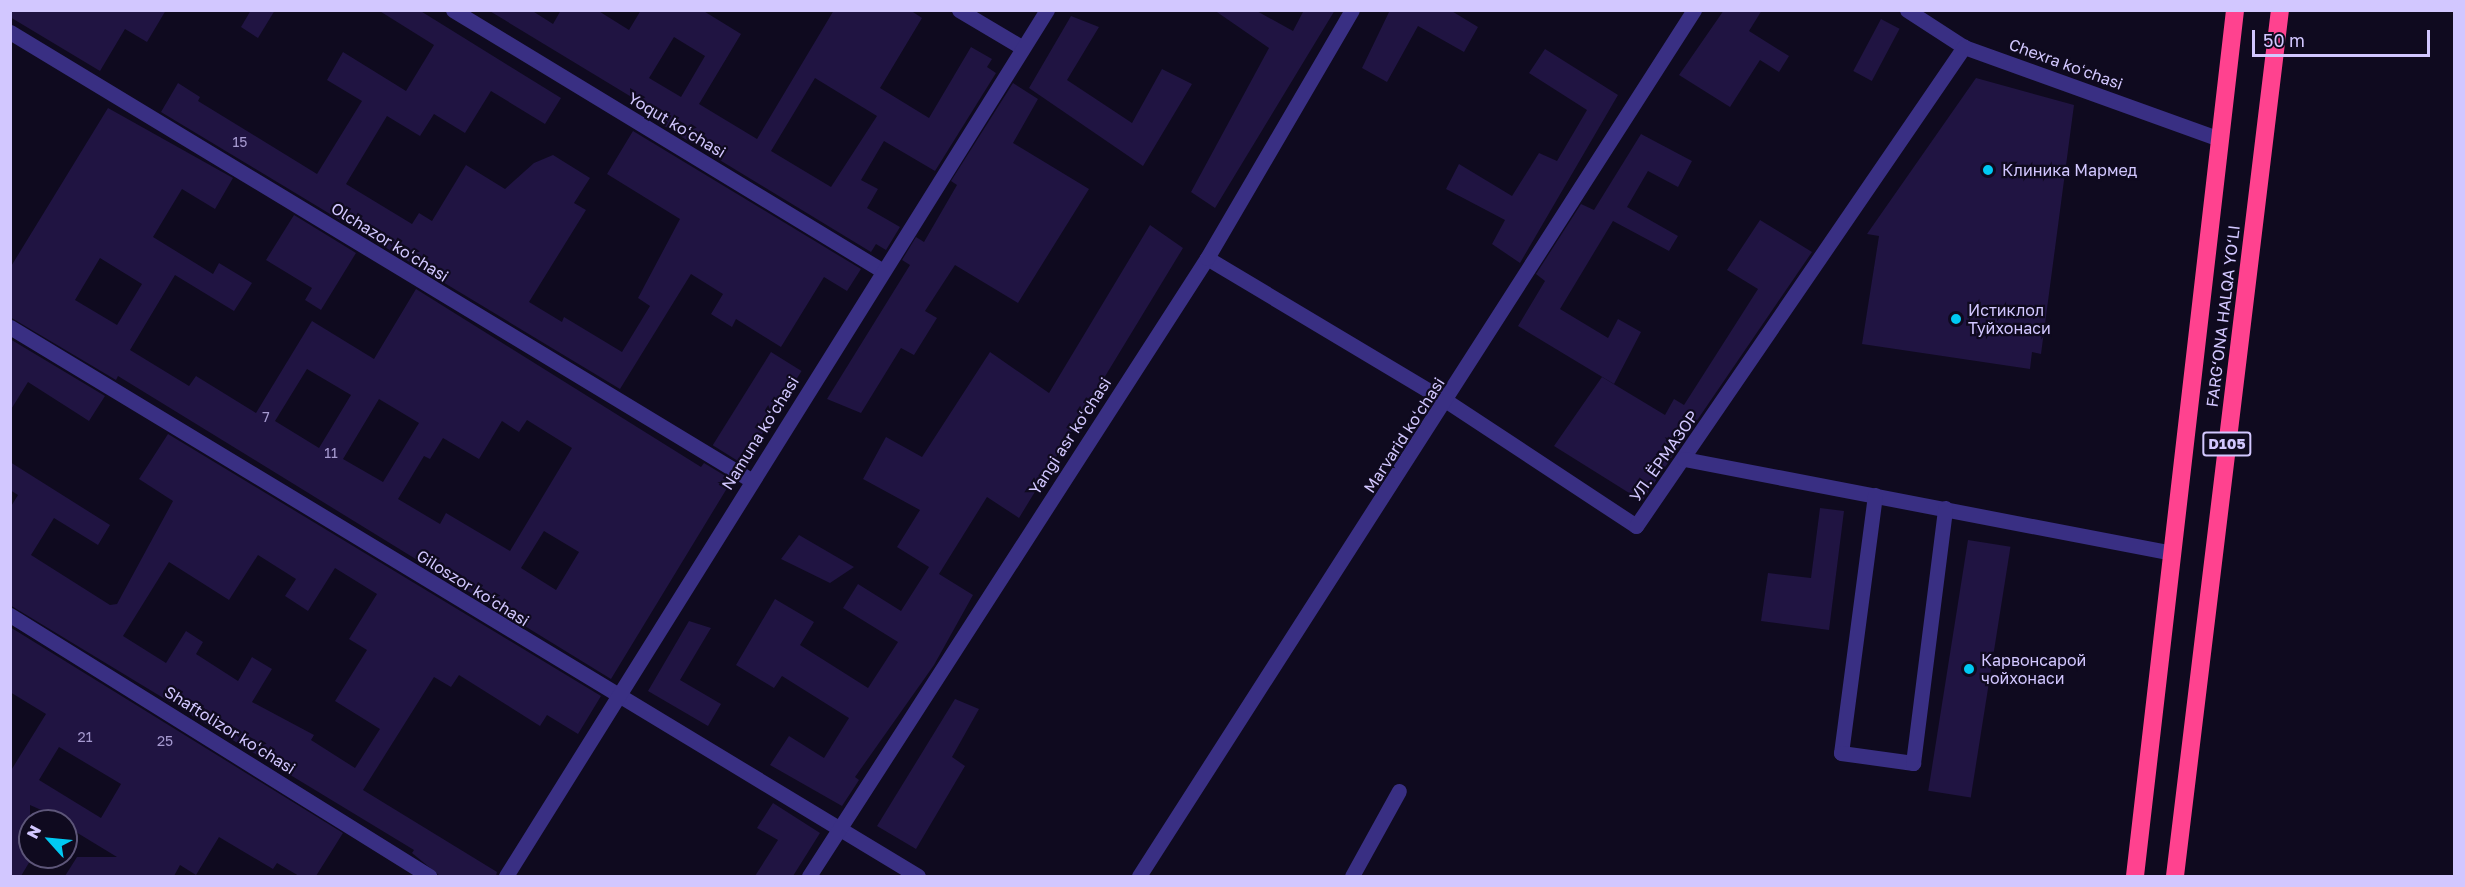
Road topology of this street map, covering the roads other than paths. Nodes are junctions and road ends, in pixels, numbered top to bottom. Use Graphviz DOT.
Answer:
graph roads {
  1 [pos="453,10"];
  2 [pos="959,10"];
  3 [pos="1047,10"];
  4 [pos="1352,10"];
  5 [pos="1694,10"];
  6 [pos="1907,10"];
  7 [pos="2235,10"];
  8 [pos="2280,10"];
  9 [pos="10,32"];
  10 [pos="1964,47"];
  11 [pos="1023,48"];
  12 [pos="2220,139"];
  13 [pos="1207,258"];
  14 [pos="883,271"];
  15 [pos="10,327"];
  16 [pos="1448,402"];
  17 [pos="1684,459"];
  18 [pos="751,480"];
  19 [pos="1875,495"];
  20 [pos="1945,508"];
  21 [pos="2172,553"];
  22 [pos="10,615"];
  23 [pos="620,700"];
  24 [pos="1399,791"];
  25 [pos="838,828"];
  26 [pos="430,876"];
  27 [pos="506,876"];
  28 [pos="809,876"];
  29 [pos="918,876"];
  30 [pos="1139,876"];
  31 [pos="1352,876"];
  32 [pos="2135,876"];
  33 [pos="2175,876"];
  1 -- 14 [label="street, Yoqut koʻchasi"];
  2 -- 11 [label="street"];
  3 -- 11 [label="street, Namuna koʻchasi"];
  4 -- 13 [label="street, Yangi asr koʻchasi"];
  5 -- 16 [label="street, Marvarid koʻchasi"];
  6 -- 10 [label="street, Chexra koʻchasi"];
  7 -- 12 [label="highway, FARG‘ONA HALQA YO‘LI / D105"];
  8 -- 33 [label="highway, FARG‘ONA HALQA YO‘LI / D105"];
  9 -- 18 [label="street, Olchazor koʻchasi"];
  10 -- 12 [label="street, Chexra koʻchasi"];
  10 -- 17 [label="street, УЛ. ЁРМАЗОР"];
  11 -- 14 [label="street, Namuna koʻchasi"];
  12 -- 21 [label="highway, FARG‘ONA HALQA YO‘LI / D105"];
  13 -- 16 [label="street, УЛ. ЁРМАЗОР"];
  13 -- 25 [label="street, Yangi asr koʻchasi"];
  14 -- 18 [label="street, Namuna koʻchasi"];
  15 -- 23 [label="street, Giloszor koʻchasi"];
  16 -- 17 [label="street, УЛ. ЁРМАЗОР"];
  16 -- 30 [label="street, Marvarid koʻchasi"];
  17 -- 19 [label="street"];
  18 -- 23 [label="street, Namuna koʻchasi"];
  19 -- 20 [label="street"];
  19 -- 20 [label="street"];
  20 -- 21 [label="street"];
  21 -- 32 [label="highway, FARG‘ONA HALQA YO‘LI / D105"];
  22 -- 26 [label="street, Shaftolizor koʻchasi"];
  23 -- 25 [label="street, Giloszor koʻchasi"];
  23 -- 27 [label="street, Namuna koʻchasi"];
  24 -- 31 [label="street"];
  25 -- 28 [label="street, Yangi asr koʻchasi"];
  25 -- 29 [label="street, Giloszor koʻchasi"];
}
